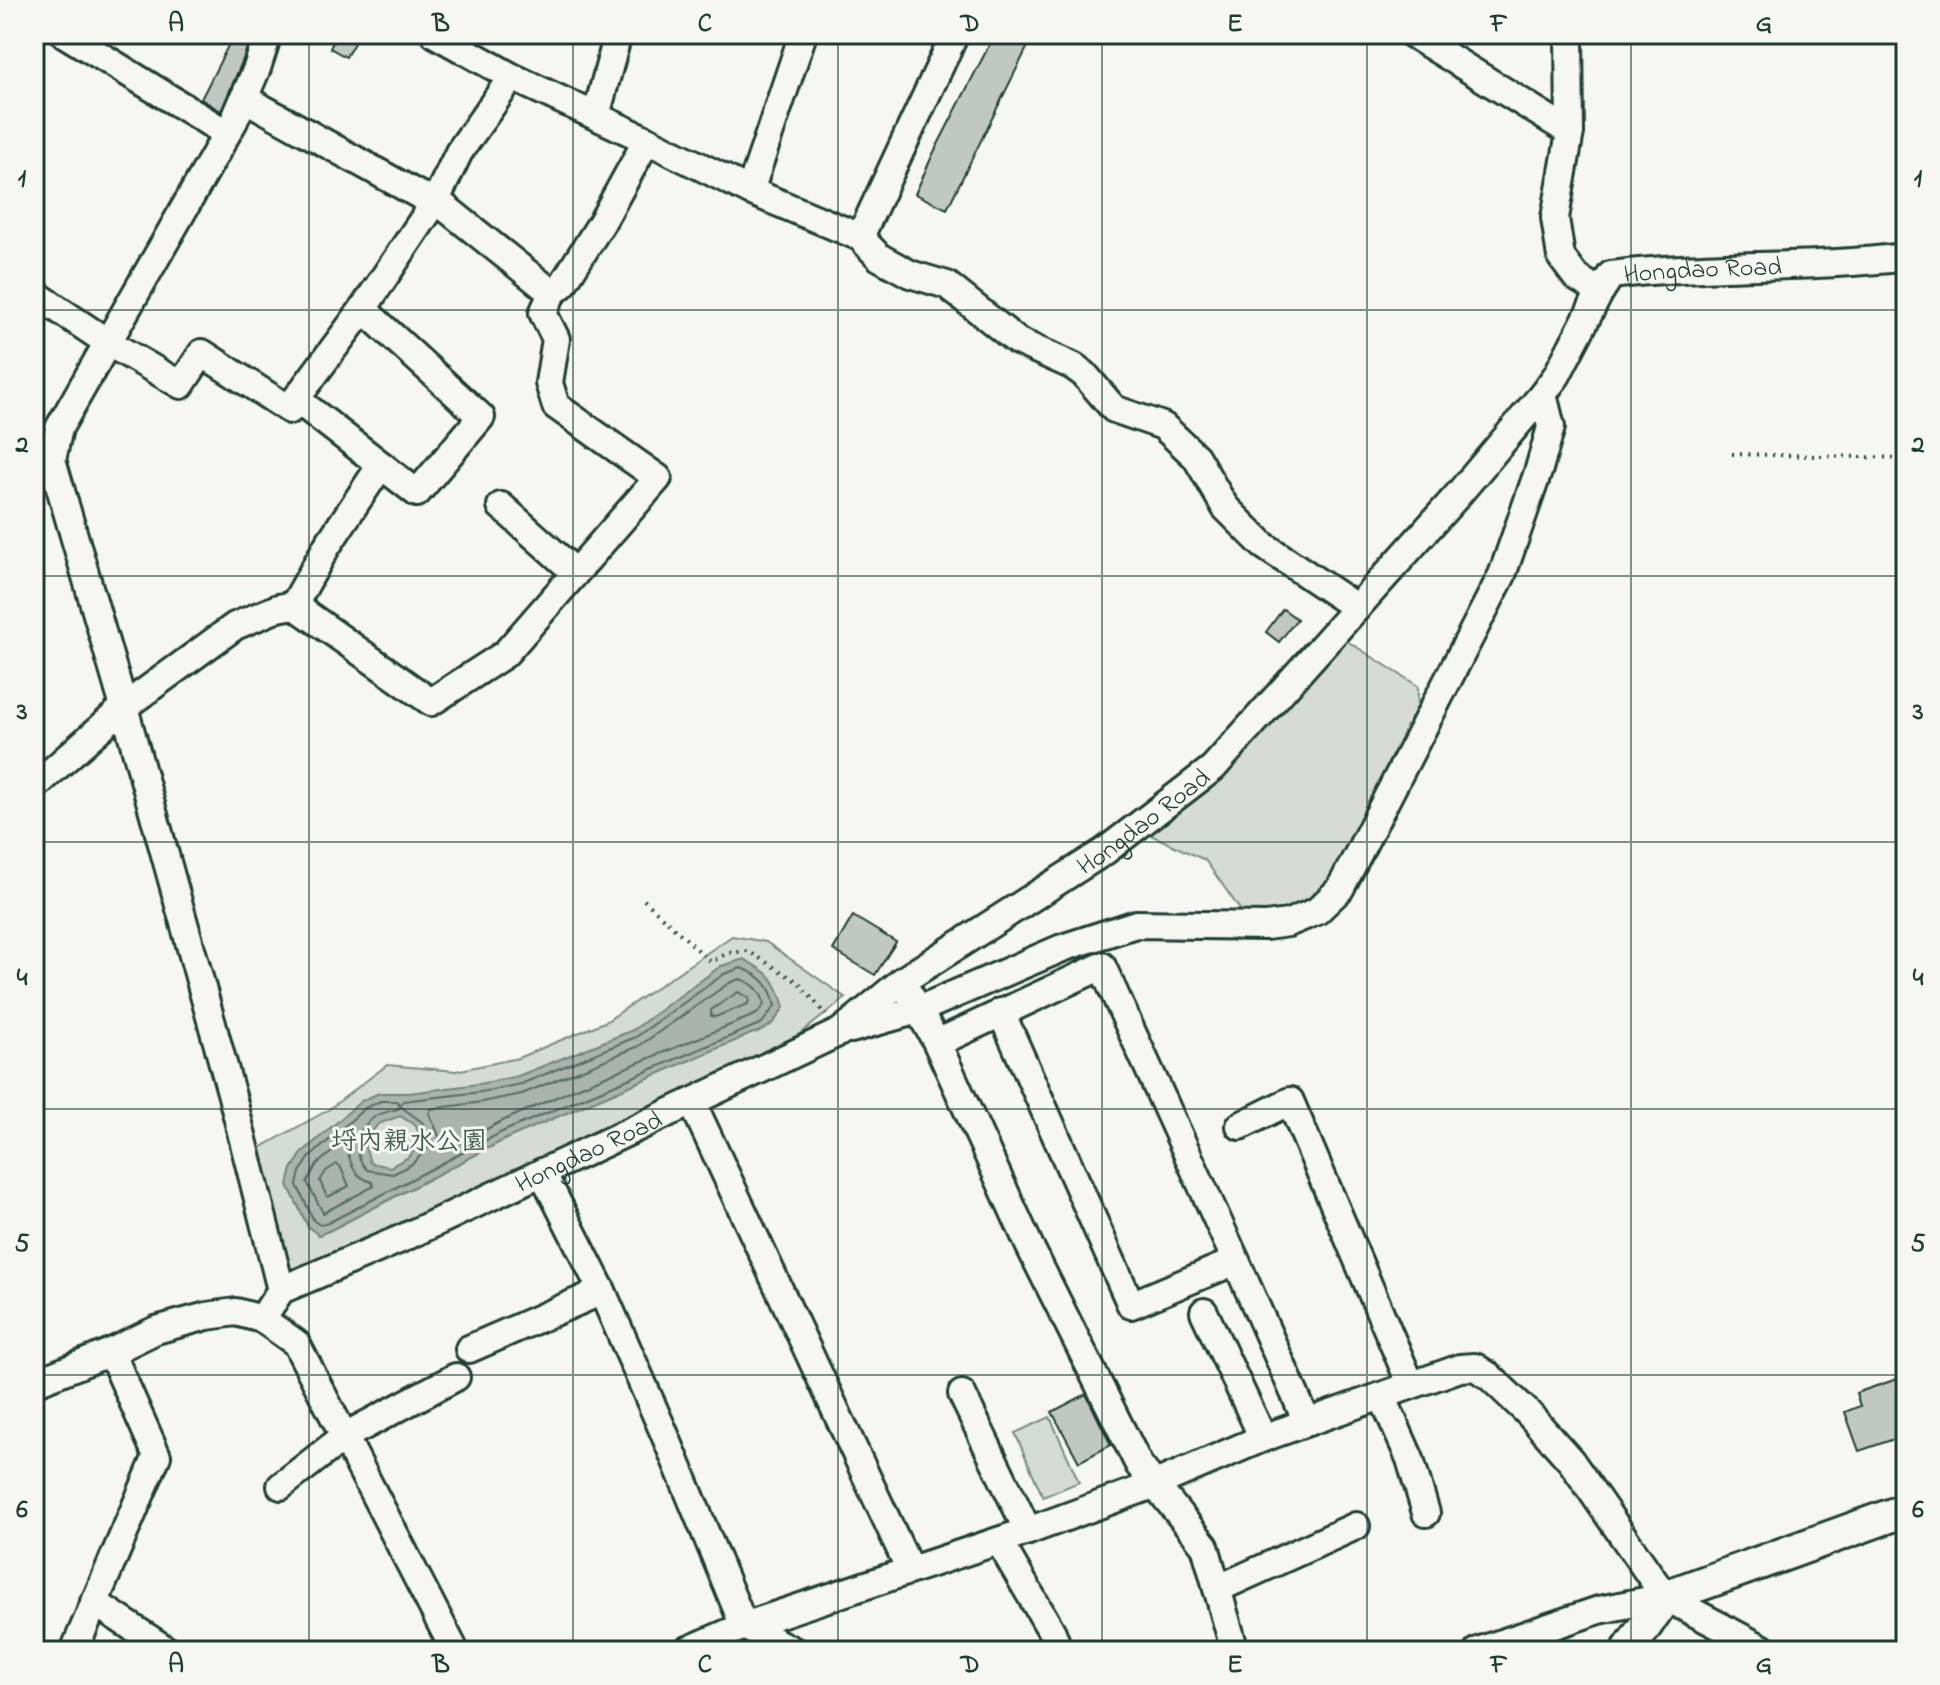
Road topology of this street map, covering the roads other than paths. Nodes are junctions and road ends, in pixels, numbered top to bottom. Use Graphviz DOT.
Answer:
graph roads {
  1 [pos="65,34"];
  2 [pos="268,34"];
  3 [pos="618,34"];
  4 [pos="803,34"];
  5 [pos="955,34"];
  6 [pos="1412,34"];
  7 [pos="1569,34"];
  8 [pos="445,36"];
  9 [pos="512,77"];
  10 [pos="244,98"];
  11 [pos="596,116"];
  12 [pos="1570,132"];
  13 [pos="226,133"];
  14 [pos="647,140"];
  15 [pos="750,191"];
  16 [pos="436,200"];
  17 [pos="860,237"];
  18 [pos="1906,257"];
  19 [pos="1600,292"];
  20 [pos="34,293"];
  21 [pos="552,293"];
  22 [pos="363,309"];
  23 [pos="107,342"];
  24 [pos="1543,394"];
  25 [pos="296,399"];
  26 [pos="381,465"];
  27 [pos="43,466"];
  28 [pos="501,506"];
  29 [pos="575,572"];
  30 [pos="294,605"];
  31 [pos="1357,608"];
  32 [pos="124,707"];
  33 [pos="34,787"];
  34 [pos="902,981"];
  35 [pos="918,1010"];
  36 [pos="1001,1012"];
  37 [pos="840,1032"];
  38 [pos="937,1043"];
  39 [pos="692,1102"];
  40 [pos="1240,1126"];
  41 [pos="542,1172"];
  42 [pos="1236,1261"];
  43 [pos="281,1290"];
  44 [pos="602,1291"];
  45 [pos="1204,1312"];
  46 [pos="262,1319"];
  47 [pos="469,1349"];
  48 [pos="111,1352"];
  49 [pos="456,1377"];
  50 [pos="34,1383"];
  51 [pos="1411,1385"];
  52 [pos="962,1394"];
  53 [pos="1382,1396"];
  54 [pos="1307,1422"];
  55 [pos="345,1436"];
  56 [pos="1263,1438"];
  57 [pos="1153,1485"];
  58 [pos="281,1486"];
  59 [pos="1906,1510"];
  60 [pos="1426,1513"];
  61 [pos="1356,1526"];
  62 [pos="1028,1531"];
  63 [pos="999,1541"];
  64 [pos="910,1570"];
  65 [pos="1217,1589"];
  66 [pos="1665,1597"];
  67 [pos="94,1602"];
  68 [pos="744,1626"];
  69 [pos="1763,1650"];
  70 [pos="74,1651"];
  71 [pos="168,1651"];
  72 [pos="455,1651"];
  73 [pos="686,1651"];
  74 [pos="794,1651"];
  75 [pos="1059,1651"];
  76 [pos="1235,1651"];
  77 [pos="1478,1651"];
  78 [pos="1628,1651"];
  1 -- 13 [label="street"];
  2 -- 10 [label="street"];
  3 -- 11 [label="street"];
  4 -- 15 [label="street"];
  5 -- 17 [label="street"];
  6 -- 12 [label="street"];
  7 -- 12 [label="street"];
  8 -- 9 [label="street"];
  9 -- 11 [label="street"];
  9 -- 16 [label="street"];
  10 -- 13 [label="street"];
  10 -- 16 [label="street"];
  11 -- 14 [label="street"];
  12 -- 19 [label="street"];
  13 -- 23 [label="street"];
  14 -- 15 [label="street"];
  14 -- 21 [label="street"];
  15 -- 17 [label="street"];
  16 -- 21 [label="street"];
  16 -- 22 [label="street"];
  17 -- 31 [label="street"];
  18 -- 19 [label="street, Hongdao Road"];
  19 -- 24 [label="street, Hongdao Road"];
  20 -- 23 [label="street"];
  21 -- 29 [label="street"];
  22 -- 25 [label="street"];
  22 -- 26 [label="street"];
  23 -- 25 [label="street"];
  23 -- 27 [label="street"];
  24 -- 31 [label="street, Hongdao Road"];
  24 -- 35 [label="street"];
  25 -- 26 [label="street"];
  26 -- 30 [label="street"];
  27 -- 32 [label="street"];
  28 -- 29 [label="street"];
  29 -- 30 [label="street"];
  30 -- 32 [label="street"];
  31 -- 34 [label="street, Hongdao Road"];
  32 -- 33 [label="street"];
  32 -- 43 [label="street"];
  34 -- 35 [label="street"];
  34 -- 37 [label="street, Hongdao Road"];
  35 -- 37 [label="street"];
  35 -- 38 [label="street"];
  36 -- 38 [label="street"];
  36 -- 42 [label="street"];
  36 -- 42 [label="street"];
  37 -- 39 [label="street, Hongdao Road"];
  38 -- 57 [label="street"];
  39 -- 41 [label="street, Hongdao Road"];
  39 -- 64 [label="street"];
  40 -- 51 [label="street"];
  41 -- 43 [label="street, Hongdao Road"];
  41 -- 44 [label="street"];
  42 -- 54 [label="street"];
  43 -- 46 [label="street"];
  44 -- 47 [label="street"];
  44 -- 68 [label="street"];
  45 -- 56 [label="street"];
  46 -- 48 [label="street"];
  46 -- 55 [label="street"];
  48 -- 50 [label="street"];
  48 -- 67 [label="street"];
  49 -- 55 [label="street"];
  51 -- 53 [label="street"];
  51 -- 66 [label="street"];
  52 -- 62 [label="street"];
  53 -- 54 [label="street"];
  53 -- 60 [label="street"];
  54 -- 56 [label="street"];
  55 -- 58 [label="street"];
  55 -- 72 [label="street"];
  56 -- 57 [label="street"];
  57 -- 62 [label="street"];
  57 -- 65 [label="street"];
  59 -- 66 [label="main road"];
  61 -- 65 [label="street"];
  62 -- 63 [label="street"];
  63 -- 64 [label="street"];
  63 -- 75 [label="street"];
  64 -- 68 [label="street"];
  65 -- 76 [label="street"];
  66 -- 69 [label="street"];
  66 -- 77 [label="street"];
  66 -- 78 [label="main road"];
  67 -- 70 [label="street"];
  67 -- 71 [label="street"];
  68 -- 73 [label="street"];
  68 -- 74 [label="street"];
}
